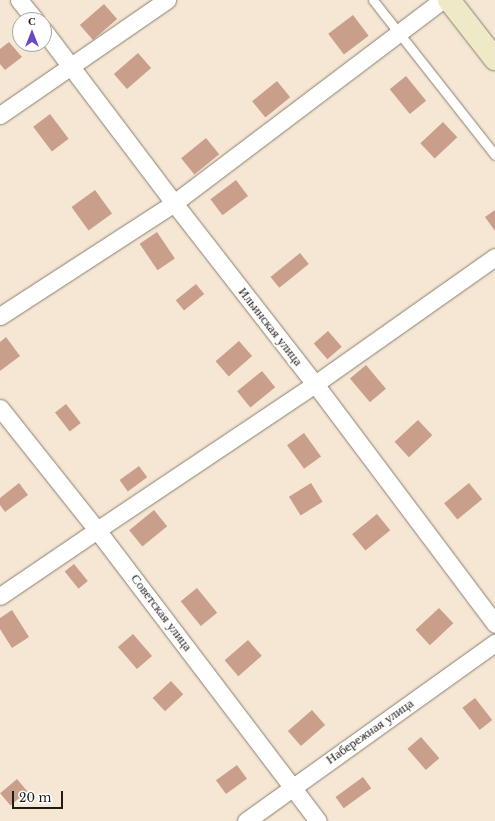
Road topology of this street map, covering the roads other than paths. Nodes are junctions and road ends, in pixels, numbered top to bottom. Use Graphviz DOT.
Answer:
graph roads {
  1 [pos="19,0"];
  2 [pos="167,0"];
  3 [pos="372,0"];
  4 [pos="442,0"];
  5 [pos="449,0"];
  6 [pos="29,12"];
  7 [pos="399,32"];
  8 [pos="52,41"];
  9 [pos="495,59"];
  10 [pos="72,66"];
  11 [pos="0,115"];
  12 [pos="495,155"];
  13 [pos="174,203"];
  14 [pos="495,257"];
  15 [pos="0,316"];
  16 [pos="315,384"];
  17 [pos="0,408"];
  18 [pos="96,530"];
  19 [pos="0,596"];
  20 [pos="495,624"];
  21 [pos="495,643"];
  22 [pos="293,787"];
  23 [pos="246,821"];
  24 [pos="318,821"];
  1 -- 6 [label="street"];
  2 -- 10 [label="street"];
  3 -- 7 [label="lane"];
  4 -- 7 [label="street"];
  5 -- 9 [label="main road"];
  7 -- 12 [label="lane"];
  7 -- 13 [label="street"];
  8 -- 10 [label="street, Ильинская улица"];
  10 -- 11 [label="street"];
  10 -- 13 [label="street, Ильинская улица"];
  13 -- 15 [label="street"];
  13 -- 16 [label="street, Ильинская улица"];
  14 -- 16 [label="street"];
  16 -- 18 [label="street"];
  16 -- 20 [label="street, Ильинская улица"];
  17 -- 18 [label="street, Советская улица"];
  18 -- 19 [label="street"];
  18 -- 22 [label="street, Советская улица"];
  21 -- 22 [label="street, Набережная улица"];
  22 -- 23 [label="street, Набережная улица"];
  22 -- 24 [label="street, Советская улица"];
}
